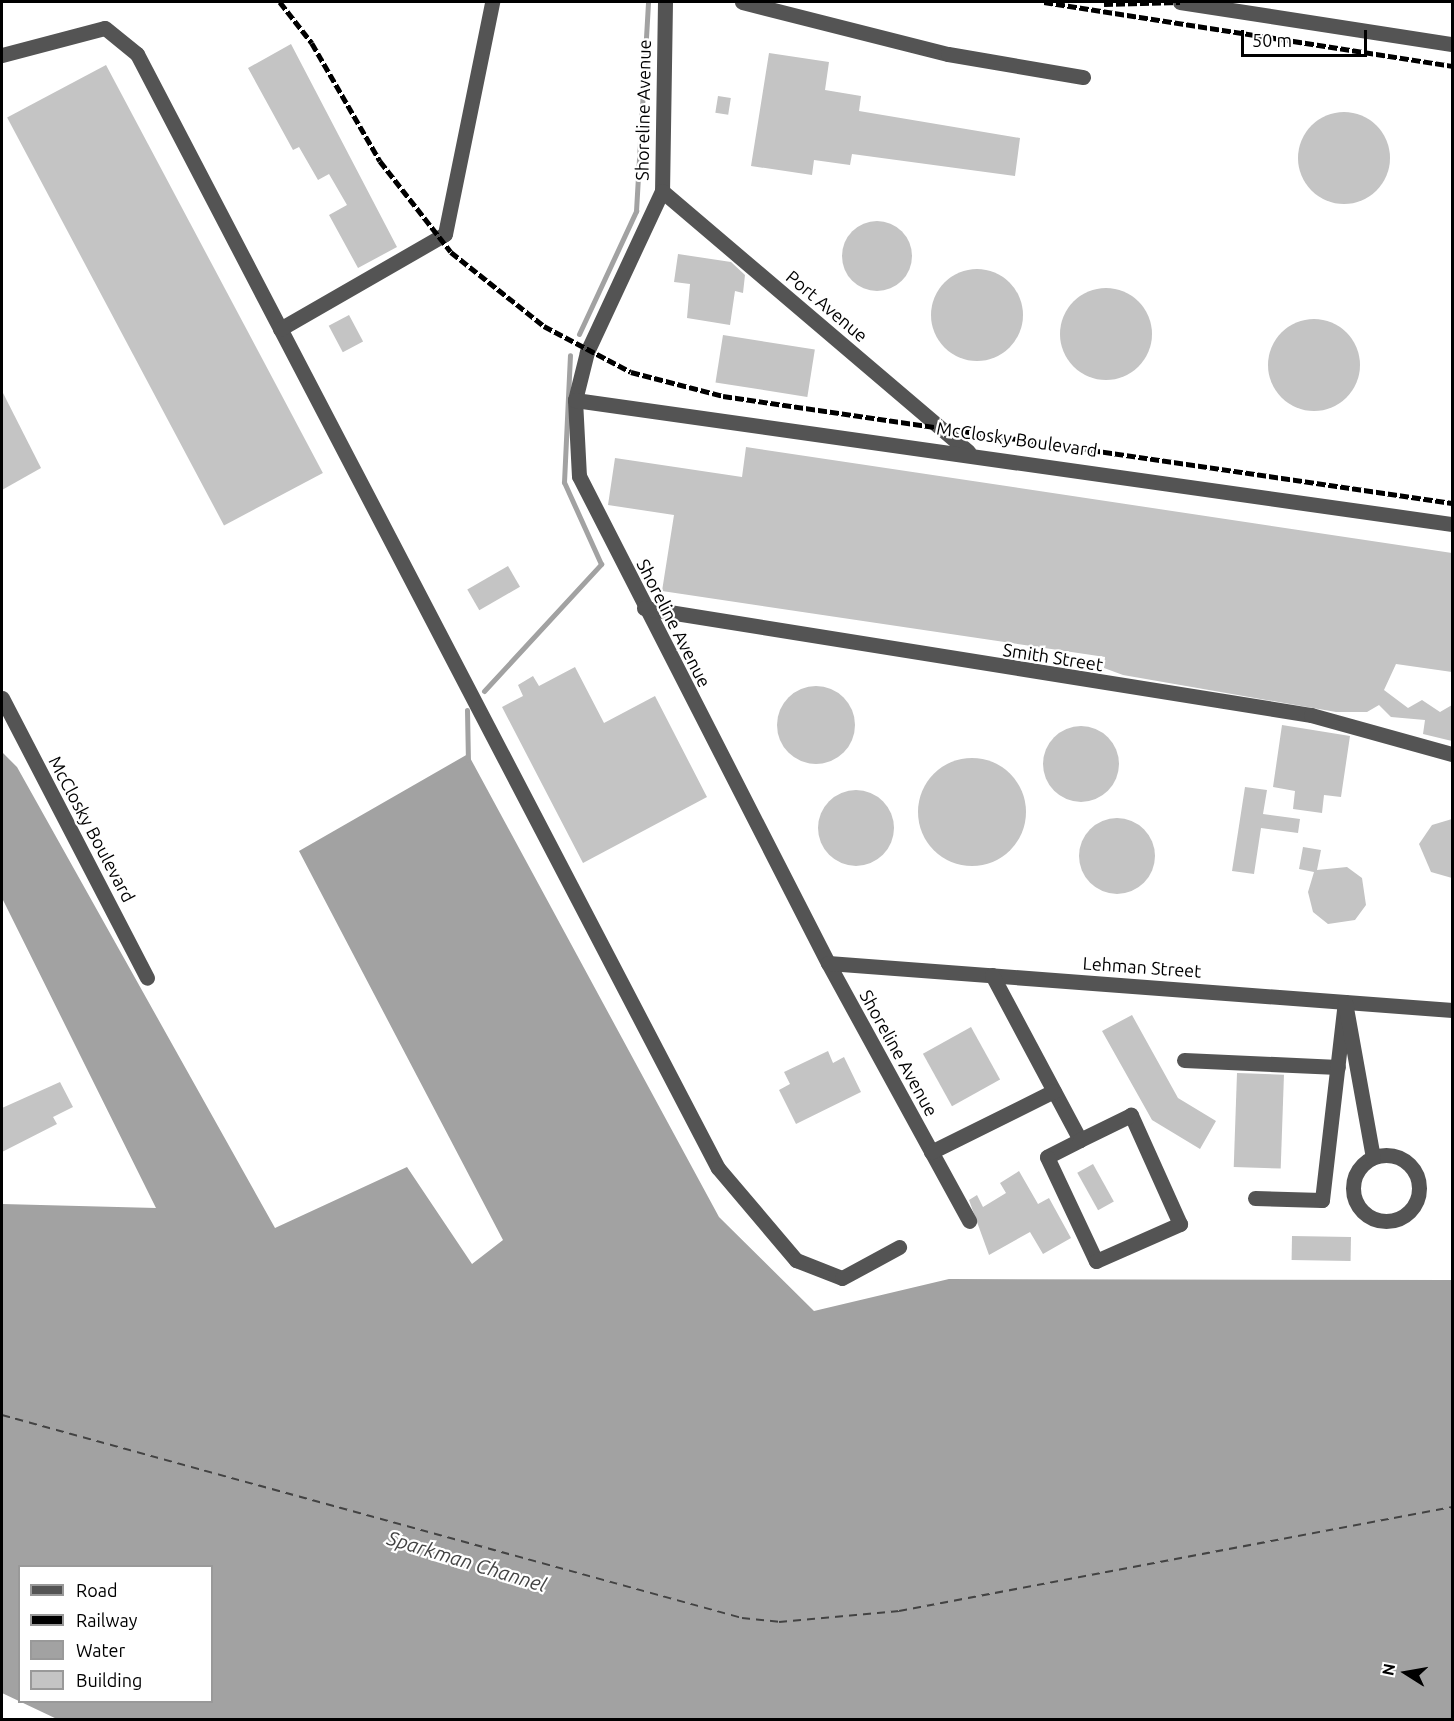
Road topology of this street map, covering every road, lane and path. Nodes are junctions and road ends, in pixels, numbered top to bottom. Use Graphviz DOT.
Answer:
graph roads {
  1 [pos="492,2"];
  2 [pos="665,2"];
  3 [pos="742,2"];
  4 [pos="1180,2"];
  5 [pos="1452,44"];
  6 [pos="2,55"];
  7 [pos="1083,77"];
  8 [pos="662,190"];
  9 [pos="280,329"];
  10 [pos="575,400"];
  11 [pos="968,451"];
  12 [pos="1452,524"];
  13 [pos="644,608"];
  14 [pos="2,698"];
  15 [pos="6,718"];
  16 [pos="1452,754"];
  17 [pos="828,963"];
  18 [pos="992,975"];
  19 [pos="147,978"];
  20 [pos="1345,1002"];
  21 [pos="1452,1010"];
  22 [pos="1184,1060"];
  23 [pos="1338,1067"];
  24 [pos="1054,1091"];
  25 [pos="1080,1140"];
  26 [pos="931,1152"];
  27 [pos="1373,1157"];
  28 [pos="1255,1198"];
  29 [pos="969,1221"];
  30 [pos="899,1247"];
  1 -- 9 [label="street"];
  2 -- 8 [label="street, Shoreline Avenue"];
  3 -- 7 [label="street"];
  4 -- 5 [label="street"];
  6 -- 9 [label="street"];
  8 -- 10 [label="street, Shoreline Avenue"];
  8 -- 11 [label="street, Port Avenue"];
  9 -- 30 [label="street"];
  10 -- 11 [label="street, McClosky Boulevard"];
  10 -- 13 [label="street, Shoreline Avenue"];
  11 -- 12 [label="street, McClosky Boulevard"];
  13 -- 16 [label="street, Smith Street"];
  13 -- 17 [label="street, Shoreline Avenue"];
  14 -- 15 [label="street, McClosky Boulevard"];
  15 -- 19 [label="street, McClosky Boulevard"];
  17 -- 18 [label="street, Lehman Street"];
  17 -- 26 [label="street, Shoreline Avenue"];
  18 -- 20 [label="street, Lehman Street"];
  18 -- 24 [label="street"];
  20 -- 21 [label="street, Lehman Street"];
  20 -- 23 [label="street"];
  20 -- 27 [label="street"];
  22 -- 23 [label="street"];
  23 -- 28 [label="street"];
  24 -- 25 [label="street"];
  24 -- 26 [label="street"];
  25 -- 25 [label="street"];
  26 -- 29 [label="street, Shoreline Avenue"];
  27 -- 27 [label="street"];
}
